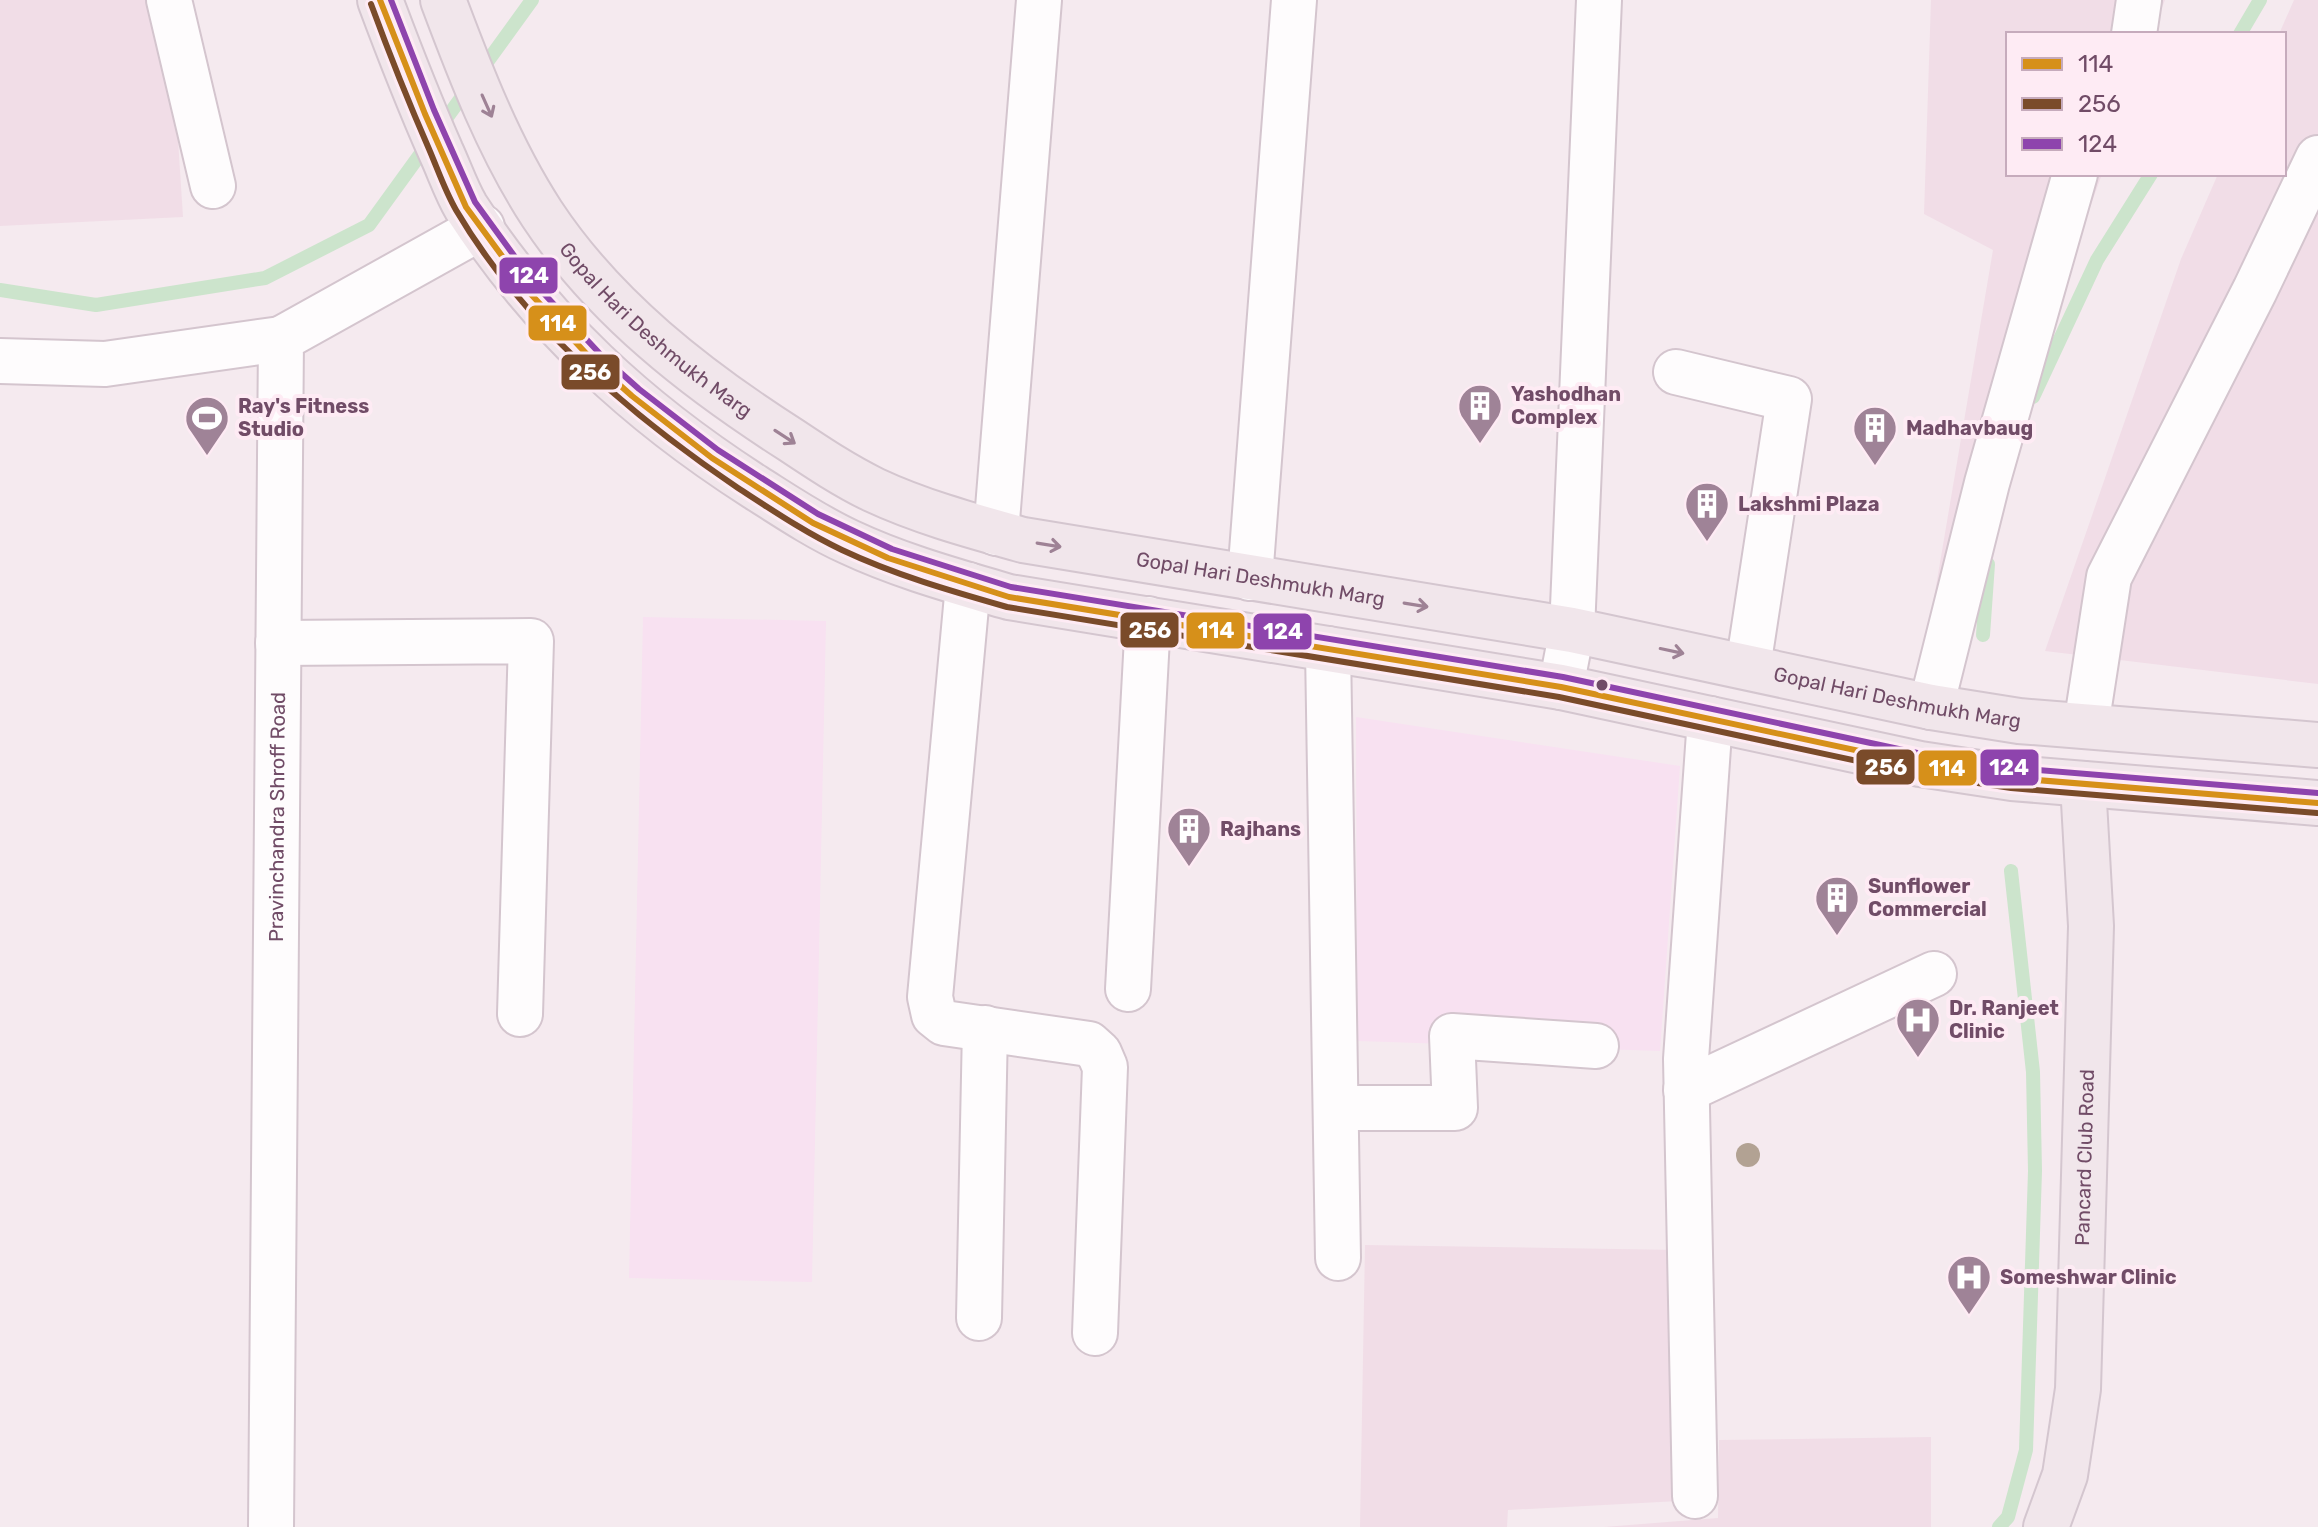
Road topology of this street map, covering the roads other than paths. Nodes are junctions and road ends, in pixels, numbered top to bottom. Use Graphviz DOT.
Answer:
graph roads {
  1 [pos="169,0"];
  2 [pos="380,0"];
  3 [pos="443,0"];
  4 [pos="1039,0"];
  5 [pos="1294,0"];
  6 [pos="1599,0"];
  7 [pos="2139,0"];
  8 [pos="2134,32"];
  9 [pos="2318,158"];
  10 [pos="2074,176"];
  11 [pos="213,186"];
  12 [pos="474,216"];
  13 [pos="281,339"];
  14 [pos="10,361"];
  15 [pos="1676,372"];
  16 [pos="996,533"];
  17 [pos="1250,578"];
  18 [pos="968,585"];
  19 [pos="1148,619"];
  20 [pos="1572,630"];
  21 [pos="278,643"];
  22 [pos="1328,649"];
  23 [pos="1748,667"];
  24 [pos="1561,687"];
  25 [pos="1931,707"];
  26 [pos="1710,719"];
  27 [pos="2086,726"];
  28 [pos="2318,745"];
  29 [pos="2083,784"];
  30 [pos="2318,803"];
  31 [pos="1934,974"];
  32 [pos="1128,989"];
  33 [pos="520,1014"];
  34 [pos="985,1028"];
  35 [pos="1596,1046"];
  36 [pos="1686,1090"];
  37 [pos="1336,1108"];
  38 [pos="1338,1258"];
  39 [pos="979,1318"];
  40 [pos="1095,1333"];
  41 [pos="1695,1496"];
  42 [pos="271,1527"];
  43 [pos="2046,1527"];
  1 -- 11 [label="street"];
  2 -- 12 [label="main road"];
  3 -- 16 [label="main road, Gopal Hari Deshmukh Marg, one-way"];
  4 -- 16 [label="street"];
  5 -- 17 [label="street"];
  6 -- 20 [label="street"];
  7 -- 8 [label="street"];
  9 -- 27 [label="street"];
  10 -- 25 [label="street"];
  12 -- 13 [label="street"];
  12 -- 18 [label="main road"];
  13 -- 14 [label="street"];
  13 -- 21 [label="street, Pravinchandra Shroff Road"];
  15 -- 23 [label="street"];
  16 -- 17 [label="main road, Gopal Hari Deshmukh Marg, one-way"];
  17 -- 20 [label="main road, Gopal Hari Deshmukh Marg, one-way"];
  18 -- 19 [label="main road"];
  18 -- 34 [label="street"];
  19 -- 22 [label="main road"];
  19 -- 32 [label="street"];
  20 -- 23 [label="main road, Gopal Hari Deshmukh Marg, one-way"];
  20 -- 24 [label="street"];
  21 -- 33 [label="street"];
  21 -- 42 [label="street, Pravinchandra Shroff Road"];
  22 -- 24 [label="main road"];
  22 -- 37 [label="street"];
  23 -- 25 [label="main road, Gopal Hari Deshmukh Marg"];
  24 -- 26 [label="main road"];
  25 -- 27 [label="main road, Gopal Hari Deshmukh Marg"];
  26 -- 29 [label="main road"];
  26 -- 36 [label="street"];
  27 -- 28 [label="main road, Gopal Hari Deshmukh Marg"];
  29 -- 30 [label="main road"];
  29 -- 43 [label="main road, Pancard Club Road"];
  31 -- 36 [label="street"];
  34 -- 39 [label="street"];
  34 -- 40 [label="street"];
  35 -- 37 [label="street"];
  36 -- 41 [label="street"];
  37 -- 38 [label="street"];
}
